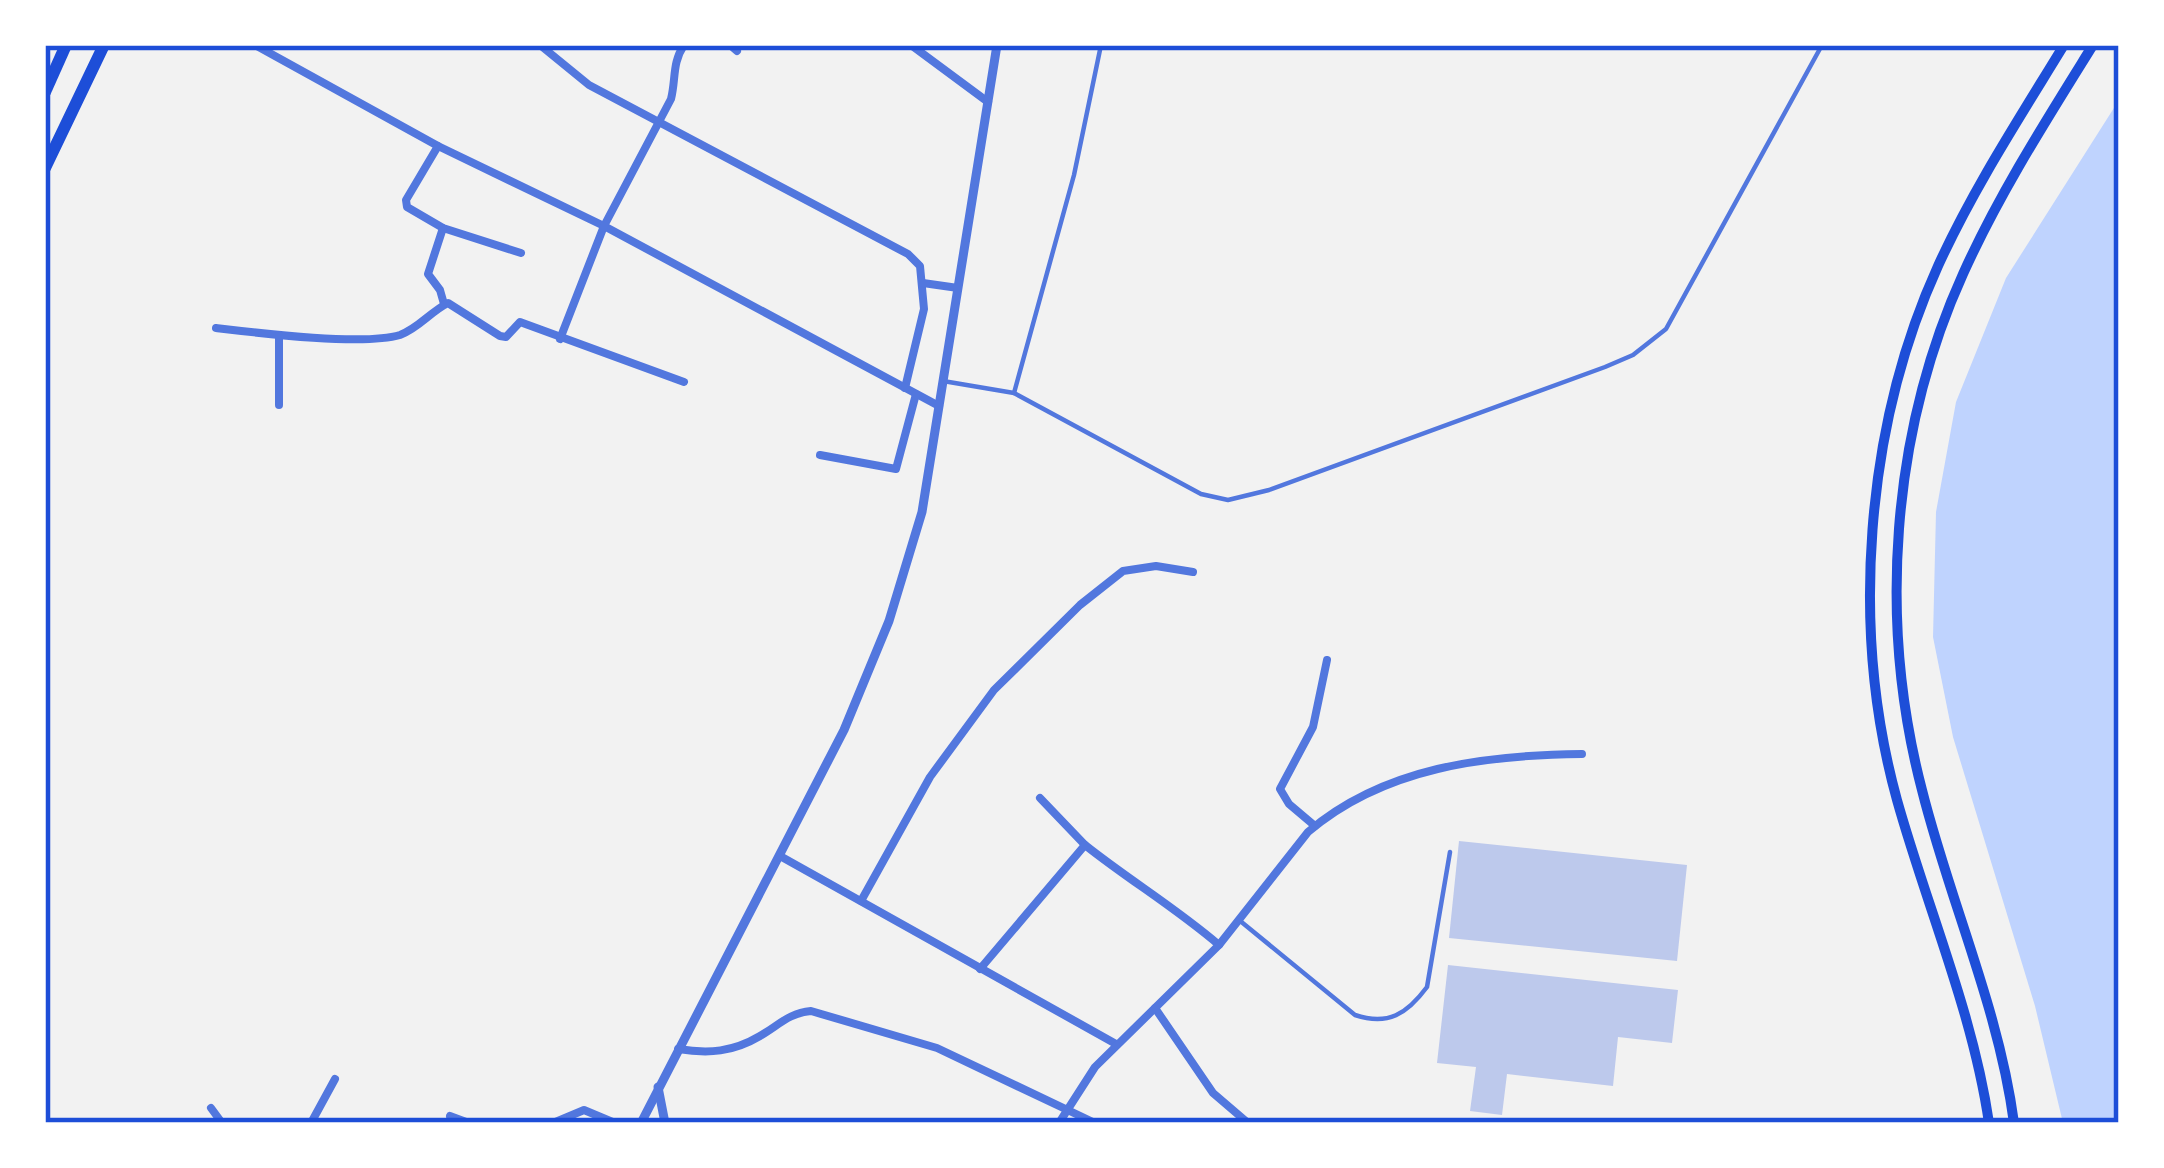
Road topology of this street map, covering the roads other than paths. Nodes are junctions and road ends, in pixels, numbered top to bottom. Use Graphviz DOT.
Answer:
graph roads {
  1 [pos="65,45"];
  2 [pos="104,45"];
  3 [pos="256,45"];
  4 [pos="540,45"];
  5 [pos="684,45"];
  6 [pos="910,45"];
  7 [pos="998,45"];
  8 [pos="1101,45"];
  9 [pos="1822,45"];
  10 [pos="2064,45"];
  11 [pos="2093,45"];
  12 [pos="45,92"];
  13 [pos="988,101"];
  14 [pos="658,122"];
  15 [pos="438,146"];
  16 [pos="45,168"];
  17 [pos="604,226"];
  18 [pos="443,228"];
  19 [pos="521,253"];
  20 [pos="923,283"];
  21 [pos="958,288"];
  22 [pos="444,304"];
  23 [pos="216,328"];
  24 [pos="279,335"];
  25 [pos="560,340"];
  26 [pos="943,380"];
  27 [pos="684,382"];
  28 [pos="905,388"];
  29 [pos="916,394"];
  30 [pos="1014,394"];
  31 [pos="279,405"];
  32 [pos="939,406"];
  33 [pos="820,454"];
  34 [pos="1193,572"];
  35 [pos="1327,659"];
  36 [pos="1582,754"];
  37 [pos="1040,798"];
  38 [pos="1315,826"];
  39 [pos="1085,845"];
  40 [pos="1450,852"];
  41 [pos="780,856"];
  42 [pos="861,901"];
  43 [pos="1239,920"];
  44 [pos="1219,945"];
  45 [pos="980,969"];
  46 [pos="1155,1008"];
  47 [pos="1116,1045"];
  48 [pos="678,1049"];
  49 [pos="335,1079"];
  50 [pos="658,1086"];
  51 [pos="211,1108"];
  52 [pos="1066,1109"];
  53 [pos="450,1116"];
  54 [pos="222,1123"];
  55 [pos="311,1123"];
  56 [pos="469,1123"];
  57 [pos="534,1123"];
  58 [pos="615,1123"];
  59 [pos="640,1123"];
  60 [pos="665,1123"];
  61 [pos="1059,1123"];
  62 [pos="1095,1123"];
  63 [pos="1248,1123"];
  64 [pos="1989,1123"];
  65 [pos="2014,1123"];
  1 -- 12 [label="main road"];
  2 -- 16 [label="main road"];
  3 -- 15 [label="street"];
  4 -- 14 [label="street"];
  5 -- 14 [label="street"];
  6 -- 13 [label="street"];
  7 -- 13 [label="street"];
  8 -- 30 [label="lane"];
  9 -- 30 [label="lane"];
  10 -- 64 [label="main road"];
  11 -- 65 [label="main road"];
  13 -- 21 [label="street"];
  14 -- 17 [label="street"];
  14 -- 20 [label="street"];
  15 -- 17 [label="street"];
  15 -- 18 [label="street"];
  17 -- 25 [label="street"];
  17 -- 28 [label="street"];
  18 -- 19 [label="street"];
  18 -- 22 [label="street"];
  20 -- 21 [label="street"];
  20 -- 28 [label="street"];
  21 -- 26 [label="street"];
  22 -- 24 [label="street"];
  22 -- 25 [label="street"];
  23 -- 24 [label="street"];
  24 -- 31 [label="street"];
  25 -- 27 [label="street"];
  26 -- 30 [label="lane"];
  26 -- 32 [label="street"];
  28 -- 29 [label="street"];
  29 -- 32 [label="street"];
  29 -- 33 [label="street"];
  32 -- 41 [label="street"];
  34 -- 42 [label="street"];
  35 -- 38 [label="street"];
  36 -- 38 [label="street"];
  37 -- 39 [label="street"];
  38 -- 43 [label="street"];
  39 -- 44 [label="street"];
  39 -- 45 [label="street"];
  40 -- 43 [label="lane"];
  41 -- 42 [label="street"];
  41 -- 48 [label="street"];
  42 -- 45 [label="street"];
  43 -- 44 [label="street"];
  44 -- 46 [label="street"];
  45 -- 47 [label="street"];
  46 -- 47 [label="street"];
  46 -- 63 [label="street"];
  47 -- 52 [label="street"];
  48 -- 50 [label="street"];
  48 -- 52 [label="street"];
  49 -- 55 [label="street"];
  50 -- 59 [label="street"];
  50 -- 60 [label="street"];
  51 -- 54 [label="street"];
  52 -- 61 [label="street"];
  52 -- 62 [label="street"];
  53 -- 56 [label="street"];
  57 -- 58 [label="street"];
}
